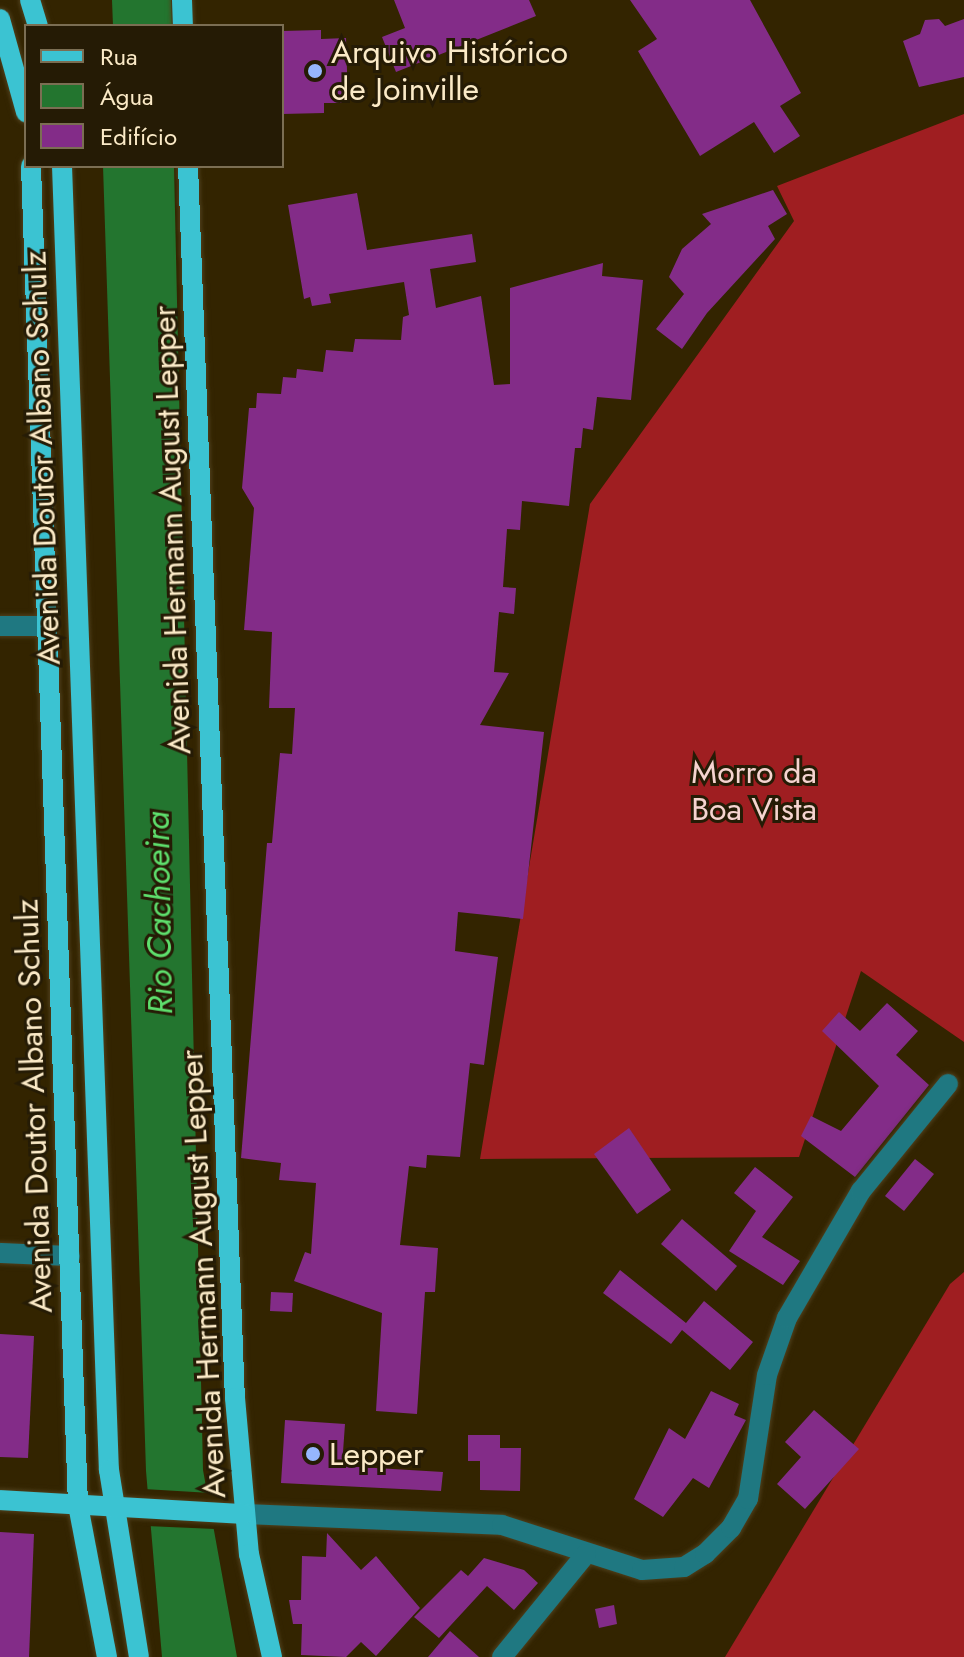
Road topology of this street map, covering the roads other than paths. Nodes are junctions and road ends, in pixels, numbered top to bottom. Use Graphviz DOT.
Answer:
graph roads {
  1 [pos="30,0"];
  2 [pos="182,0"];
  3 [pos="0,19"];
  4 [pos="37,24"];
  5 [pos="183,24"];
  6 [pos="8,58"];
  7 [pos="24,106"];
  8 [pos="31,168"];
  9 [pos="62,168"];
  10 [pos="188,168"];
  11 [pos="0,626"];
  12 [pos="47,626"];
  13 [pos="948,1084"];
  14 [pos="0,1253"];
  15 [pos="70,1256"];
  16 [pos="0,1500"];
  17 [pos="78,1505"];
  18 [pos="120,1507"];
  19 [pos="244,1514"];
  20 [pos="586,1554"];
  21 [pos="107,1657"];
  22 [pos="139,1657"];
  23 [pos="272,1657"];
  24 [pos="502,1657"];
  1 -- 4 [label="main road"];
  2 -- 5 [label="main road"];
  3 -- 6 [label="main road"];
  6 -- 7 [label="main road"];
  8 -- 12 [label="main road, Avenida Doutor Albano Schulz"];
  9 -- 18 [label="main road, Avenida Doutor Albano Schulz"];
  10 -- 19 [label="main road, Avenida Hermann August Lepper"];
  11 -- 12 [label="street"];
  12 -- 15 [label="main road, Avenida Doutor Albano Schulz"];
  13 -- 20 [label="street"];
  14 -- 15 [label="street"];
  15 -- 17 [label="main road, Avenida Doutor Albano Schulz"];
  16 -- 17 [label="main road"];
  17 -- 18 [label="main road"];
  17 -- 21 [label="main road, Avenida Doutor Albano Schulz"];
  18 -- 19 [label="main road"];
  18 -- 22 [label="main road, Avenida Doutor Albano Schulz"];
  19 -- 20 [label="street"];
  19 -- 23 [label="main road, Avenida Hermann August Lepper"];
  20 -- 24 [label="street"];
}
